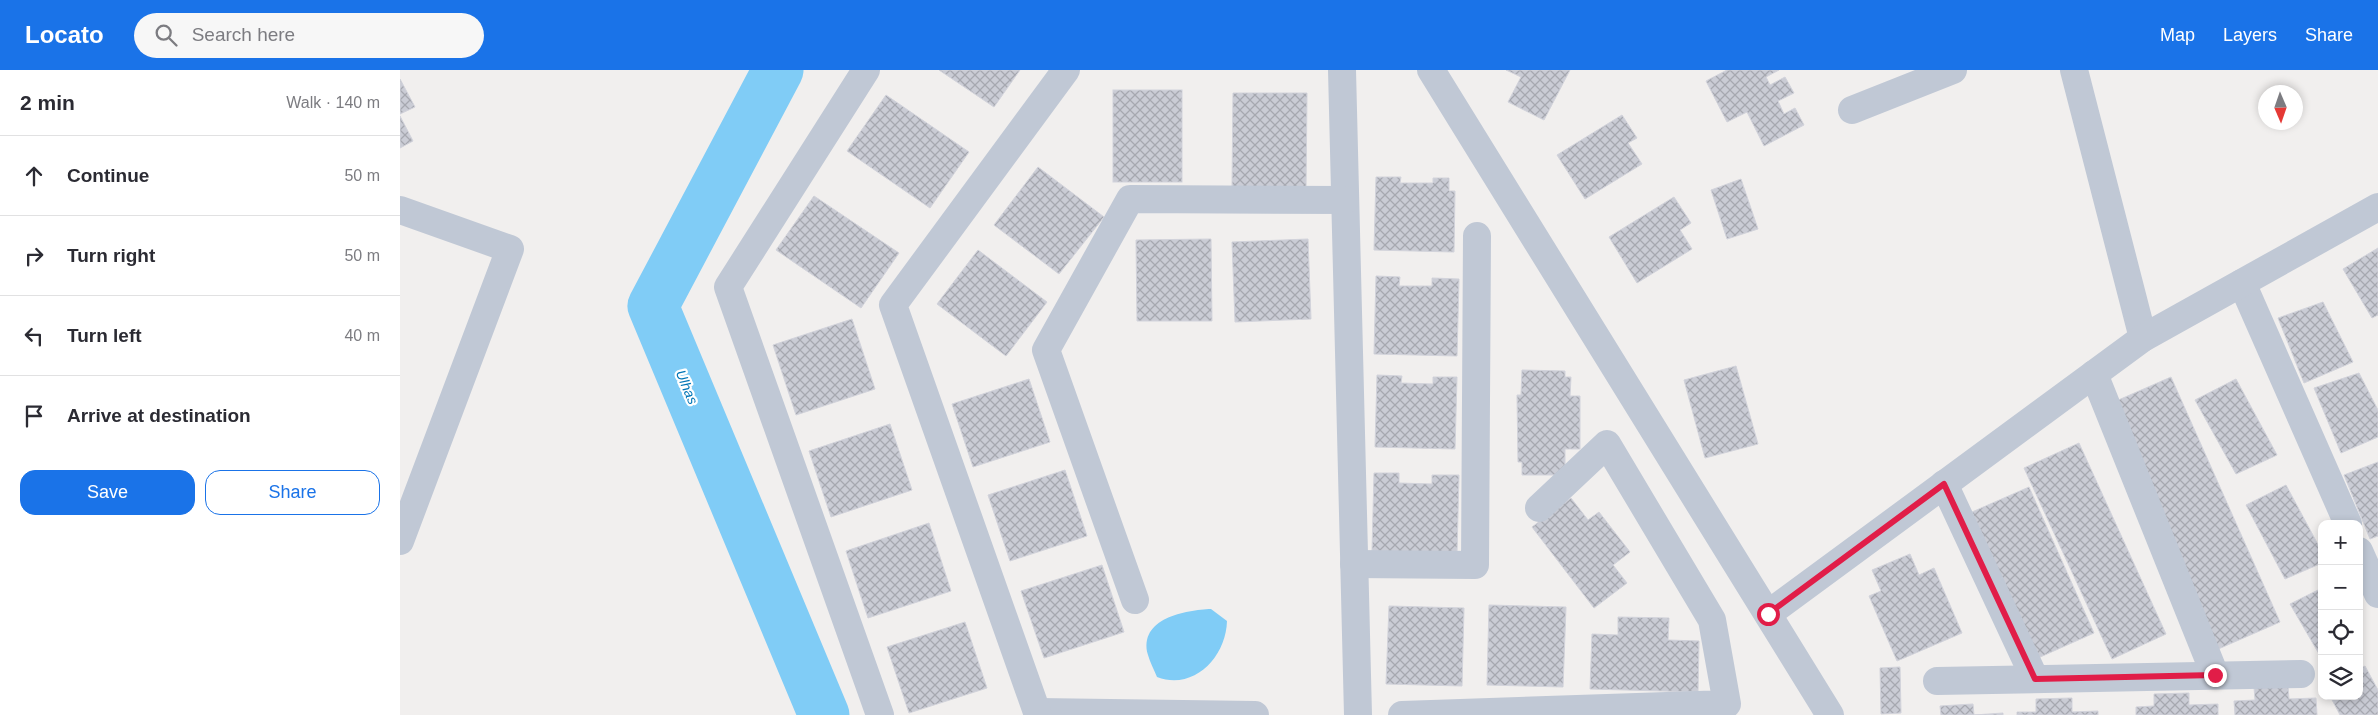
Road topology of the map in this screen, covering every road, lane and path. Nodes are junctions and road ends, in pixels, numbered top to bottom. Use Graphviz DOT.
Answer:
graph roads {
  1 [pos="866,70"];
  2 [pos="1066,70"];
  3 [pos="1342,70"];
  4 [pos="1431,70"];
  5 [pos="1953,70"];
  6 [pos="2074,70"];
  7 [pos="1852,110"];
  8 [pos="1345,200"];
  9 [pos="2378,207"];
  10 [pos="400,210"];
  11 [pos="1477,236"];
  12 [pos="2242,283"];
  13 [pos="2143,338"];
  14 [pos="2094,374"];
  15 [pos="1944,484"];
  16 [pos="1539,508"];
  17 [pos="2346,520"];
  18 [pos="400,541"];
  19 [pos="2363,559"];
  20 [pos="1354,564"];
  21 [pos="2378,594"];
  22 [pos="1135,600"];
  23 [pos="1768,614"];
  24 [pos="2301,674"];
  25 [pos="2215,675"];
  26 [pos="2035,679"];
  27 [pos="1937,681"];
  28 [pos="1654,711"];
  29 [pos="1038,713"];
  30 [pos="880,715"];
  31 [pos="1255,715"];
  32 [pos="1358,715"];
  33 [pos="1402,715"];
  34 [pos="1830,715"];
  1 -- 30 [label="street"];
  2 -- 29 [label="street"];
  3 -- 8 [label="street"];
  4 -- 23 [label="street"];
  5 -- 7 [label="street"];
  6 -- 13 [label="street"];
  8 -- 20 [label="street"];
  8 -- 22 [label="street"];
  9 -- 12 [label="street"];
  10 -- 18 [label="street"];
  11 -- 20 [label="street"];
  12 -- 13 [label="street"];
  12 -- 17 [label="street"];
  13 -- 14 [label="street"];
  14 -- 15 [label="street"];
  14 -- 25 [label="street"];
  15 -- 23 [label="street"];
  15 -- 26 [label="street"];
  16 -- 28 [label="street"];
  19 -- 21 [label="street"];
  20 -- 32 [label="street"];
  23 -- 34 [label="street"];
  24 -- 25 [label="street"];
  25 -- 26 [label="street"];
  26 -- 27 [label="street"];
  28 -- 33 [label="street"];
  29 -- 31 [label="street"];
}
